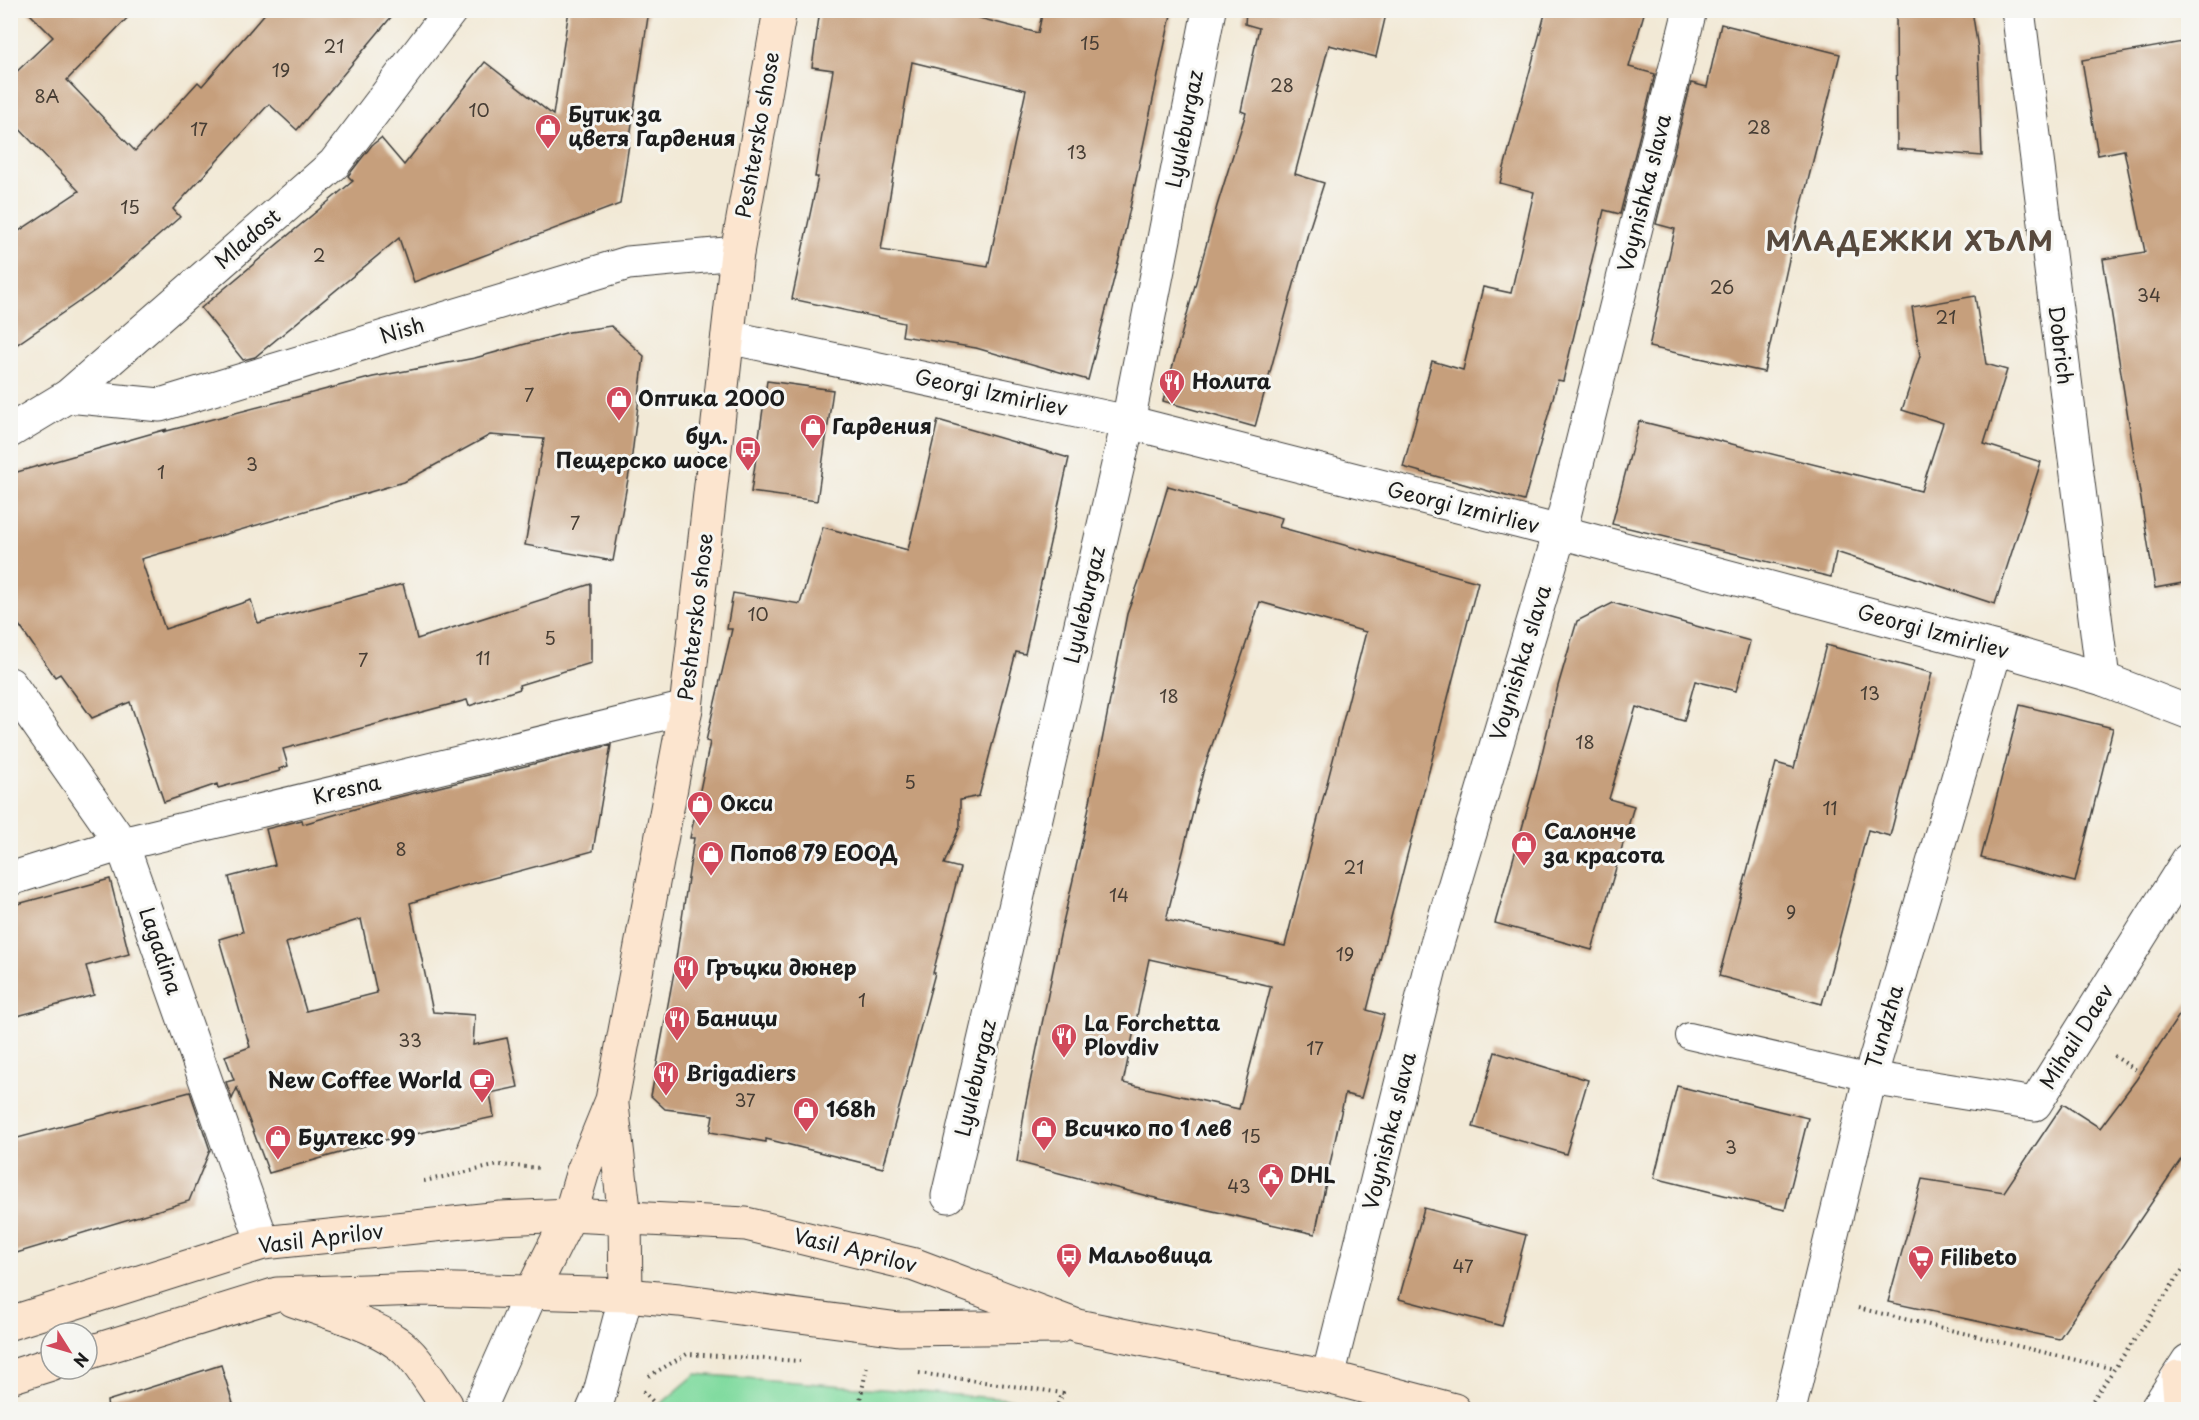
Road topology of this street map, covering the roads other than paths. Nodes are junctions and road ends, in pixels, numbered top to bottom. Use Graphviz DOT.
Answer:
graph roads {
  1 [pos="451,10"];
  2 [pos="780,10"];
  3 [pos="1209,10"];
  4 [pos="1690,10"];
  5 [pos="2018,10"];
  6 [pos="737,253"];
  7 [pos="728,337"];
  8 [pos="68,396"];
  9 [pos="1128,422"];
  10 [pos="10,431"];
  11 [pos="1560,532"];
  12 [pos="1996,648"];
  13 [pos="2103,679"];
  14 [pos="10,684"];
  15 [pos="686,708"];
  16 [pos="2188,712"];
  17 [pos="122,844"];
  18 [pos="2188,860"];
  19 [pos="10,879"];
  20 [pos="1689,1035"];
  21 [pos="1870,1078"];
  22 [pos="612,1100"];
  23 [pos="948,1196"];
  24 [pos="570,1215"];
  25 [pos="625,1218"];
  26 [pos="263,1243"];
  27 [pos="532,1291"];
  28 [pos="277,1294"];
  29 [pos="626,1295"];
  30 [pos="10,1323"];
  31 [pos="1077,1326"];
  32 [pos="99,1349"];
  33 [pos="39,1368"];
  34 [pos="2183,1369"];
  35 [pos="10,1377"];
  36 [pos="1328,1377"];
  37 [pos="447,1410"];
  38 [pos="479,1410"];
  39 [pos="593,1410"];
  40 [pos="1454,1410"];
  41 [pos="1789,1410"];
  42 [pos="2156,1410"];
  43 [pos="2181,1410"];
  1 -- 8 [label="street, Mladost"];
  2 -- 6 [label="main road, Peshtersko shose"];
  3 -- 9 [label="street, Lyuleburgaz"];
  4 -- 11 [label="street, Voynishka slava"];
  5 -- 13 [label="street, Dobrich"];
  6 -- 7 [label="main road, Peshtersko shose"];
  6 -- 8 [label="street, Nish"];
  7 -- 9 [label="street, Georgi Izmirliev"];
  7 -- 15 [label="main road, Peshtersko shose"];
  8 -- 10 [label="street, Mladost"];
  9 -- 11 [label="street, Georgi Izmirliev"];
  9 -- 23 [label="street, Lyuleburgaz"];
  11 -- 12 [label="street, Georgi Izmirliev"];
  11 -- 36 [label="street, Voynishka slava"];
  12 -- 13 [label="street, Georgi Izmirliev"];
  12 -- 21 [label="street, Tundzha"];
  13 -- 16 [label="street, Georgi Izmirliev"];
  14 -- 17 [label="street, Lagadina"];
  15 -- 17 [label="street, Kresna"];
  15 -- 22 [label="main road, Peshtersko shose"];
  17 -- 19 [label="street, Kresna"];
  17 -- 26 [label="street, Lagadina"];
  18 -- 21 [label="street, Mihail Daev"];
  20 -- 21 [label="lane"];
  21 -- 41 [label="street, Tundzha"];
  22 -- 24 [label="main road, Peshtersko shose"];
  22 -- 25 [label="main road"];
  24 -- 25 [label="main road, Vasil Aprilov"];
  24 -- 26 [label="main road, Vasil Aprilov"];
  24 -- 27 [label="main road, Peshtersko shose"];
  25 -- 29 [label="main road"];
  25 -- 31 [label="main road, Vasil Aprilov"];
  26 -- 30 [label="main road, Vasil Aprilov"];
  27 -- 28 [label="main road"];
  27 -- 29 [label="main road, Vasil Aprilov"];
  27 -- 38 [label="street"];
  28 -- 32 [label="main road"];
  28 -- 37 [label="main road"];
  29 -- 31 [label="main road, Vasil Aprilov"];
  29 -- 39 [label="street"];
  31 -- 36 [label="main road, Vasil Aprilov"];
  33 -- 35 [label="main road"];
  34 -- 42 [label="street"];
  34 -- 43 [label="main road"];
  36 -- 40 [label="main road, Vasil Aprilov"];
}
